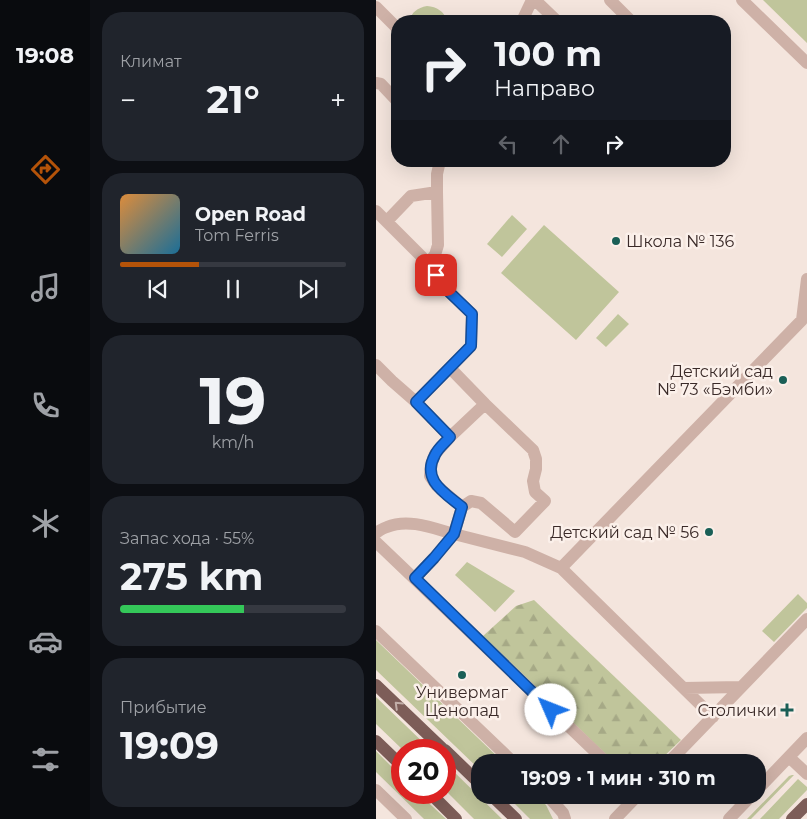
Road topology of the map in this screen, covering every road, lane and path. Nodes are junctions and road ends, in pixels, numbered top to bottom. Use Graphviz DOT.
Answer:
graph roads {
  1 [pos="534,0"];
  2 [pos="610,0"];
  3 [pos="742,0"];
  4 [pos="376,7"];
  5 [pos="525,15"];
  6 [pos="550,15"];
  7 [pos="626,15"];
  8 [pos="391,22"];
  9 [pos="807,63"];
  10 [pos="376,83"];
  11 [pos="391,94"];
  12 [pos="439,167"];
  13 [pos="437,192"];
  14 [pos="376,210"];
  15 [pos="387,221"];
  16 [pos="428,262"];
  17 [pos="807,279"];
  18 [pos="804,317"];
  19 [pos="376,365"];
  20 [pos="450,368"];
  21 [pos="416,402"];
  22 [pos="485,404"];
  23 [pos="450,437"];
  24 [pos="462,507"];
  25 [pos="516,532"];
  26 [pos="376,533"];
  27 [pos="454,534"];
  28 [pos="376,542"];
  29 [pos="509,547"];
  30 [pos="561,568"];
  31 [pos="415,578"];
  32 [pos="807,619"];
  33 [pos="376,631"];
  34 [pos="376,685"];
  35 [pos="741,687"];
  36 [pos="684,688"];
  37 [pos="713,717"];
  38 [pos="807,738"];
  39 [pos="432,739"];
  40 [pos="376,741"];
  41 [pos="505,754"];
  42 [pos="598,754"];
  43 [pos="677,754"];
  44 [pos="391,755"];
  45 [pos="789,757"];
  46 [pos="456,761"];
  47 [pos="807,774"];
  48 [pos="471,776"];
  49 [pos="766,781"];
  50 [pos="376,790"];
  51 [pos="441,804"];
  52 [pos="500,804"];
  53 [pos="555,804"];
  54 [pos="629,804"];
  55 [pos="743,804"];
  56 [pos="807,804"];
  57 [pos="406,819"];
  58 [pos="456,819"];
  59 [pos="516,819"];
  60 [pos="565,819"];
  61 [pos="615,819"];
  62 [pos="729,819"];
  63 [pos="792,819"];
  1 -- 5 [label="street"];
  1 -- 6 [label="street"];
  2 -- 7 [label="street"];
  3 -- 9 [label="street"];
  4 -- 8 [label="street"];
  10 -- 11 [label="street"];
  12 -- 13 [label="street"];
  13 -- 15 [label="street"];
  13 -- 16 [label="street"];
  14 -- 15 [label="street"];
  15 -- 16 [label="street"];
  16 -- 20 [label="street"];
  17 -- 18 [label="street"];
  18 -- 30 [label="street"];
  19 -- 21 [label="street"];
  20 -- 21 [label="street"];
  20 -- 22 [label="street"];
  21 -- 23 [label="street"];
  22 -- 23 [label="street"];
  22 -- 25 [label="street"];
  23 -- 24 [label="street"];
  24 -- 25 [label="street"];
  24 -- 27 [label="street"];
  25 -- 29 [label="street"];
  26 -- 27 [label="street"];
  27 -- 29 [label="street"];
  27 -- 31 [label="street"];
  28 -- 31 [label="street"];
  29 -- 30 [label="street"];
  30 -- 36 [label="street"];
  31 -- 42 [label="street"];
  32 -- 35 [label="street"];
  33 -- 41 [label="street"];
  39 -- 34 [label="main road, one-way"];
  35 -- 36 [label="street"];
  35 -- 37 [label="street"];
  36 -- 37 [label="street"];
  37 -- 43 [label="street"];
  38 -- 45 [label="street"];
  40 -- 44 [label="main road"];
  45 -- 47 [label="street"];
  45 -- 49 [label="street"];
  46 -- 48 [label="main road"];
  50 -- 57 [label="street"];
  51 -- 58 [label="main road"];
  52 -- 59 [label="main road"];
  53 -- 60 [label="street"];
  54 -- 61 [label="street"];
  55 -- 62 [label="street"];
  56 -- 63 [label="main road"];
}
